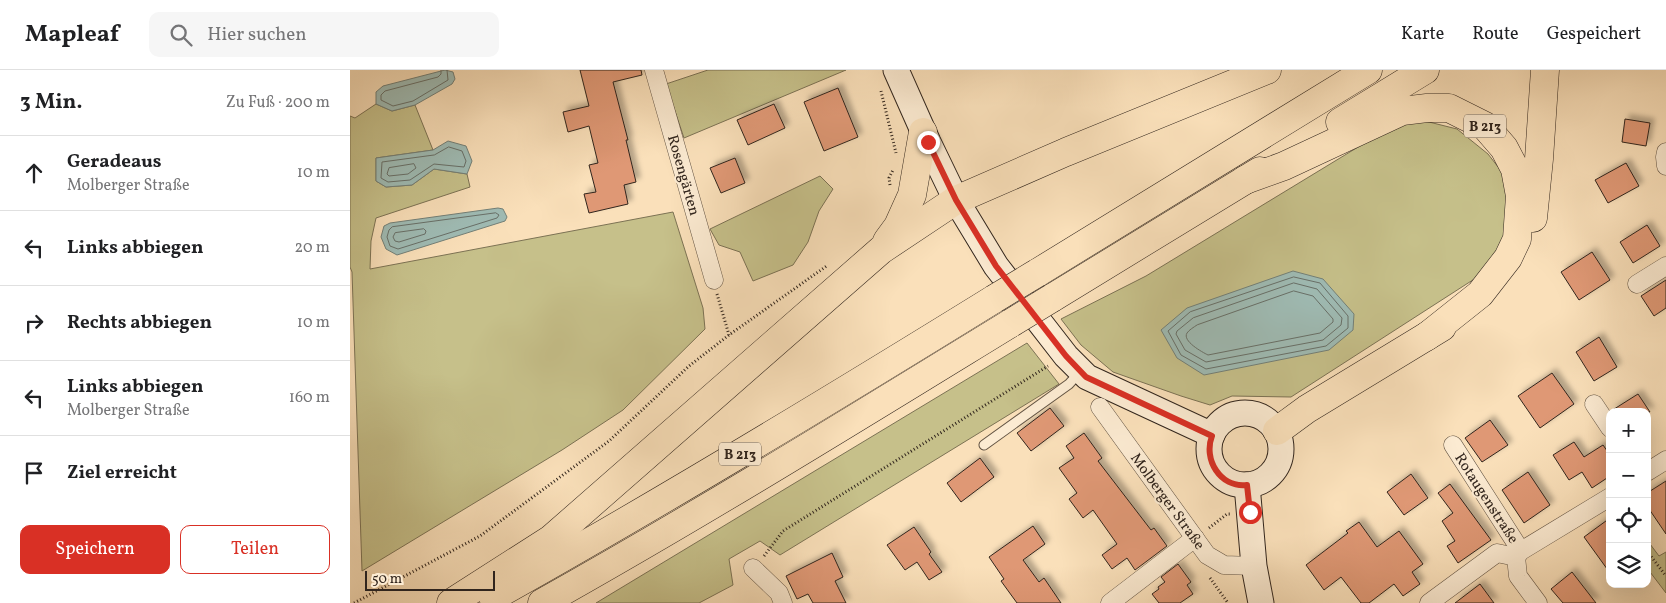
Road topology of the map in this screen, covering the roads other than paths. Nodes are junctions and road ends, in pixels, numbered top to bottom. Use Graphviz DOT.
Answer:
graph roads {
  1 [pos="654,70"];
  2 [pos="1267,70"];
  3 [pos="1368,70"];
  4 [pos="1425,70"];
  5 [pos="1545,70"];
  6 [pos="888,79"];
  7 [pos="923,132"];
  8 [pos="1666,152"];
  9 [pos="1666,166"];
  10 [pos="1245,180"];
  11 [pos="956,200"];
  12 [pos="881,250"];
  13 [pos="1666,266"];
  14 [pos="714,280"];
  15 [pos="1637,284"];
  16 [pos="1426,337"];
  17 [pos="1074,363"];
  18 [pos="1594,404"];
  19 [pos="1100,407"];
  20 [pos="1606,422"];
  21 [pos="1277,431"];
  22 [pos="1212,436"];
  23 [pos="984,444"];
  24 [pos="1453,445"];
  25 [pos="1666,460"];
  26 [pos="1651,469"];
  27 [pos="1247,485"];
  28 [pos="1608,498"];
  29 [pos="1195,538"];
  30 [pos="1519,554"];
  31 [pos="1254,566"];
  32 [pos="753,568"];
  33 [pos="451,603"];
  34 [pos="482,603"];
  35 [pos="542,603"];
  36 [pos="783,603"];
  37 [pos="1110,603"];
  38 [pos="1261,603"];
  39 [pos="1428,603"];
  40 [pos="1538,603"];
  1 -- 14 [label="street, Rosengärten"];
  2 -- 11 [label="highway"];
  3 -- 34 [label="highway, B 213, bridge"];
  4 -- 10 [label="highway, B 213"];
  5 -- 16 [label="highway"];
  6 -- 7 [label="main road"];
  7 -- 11 [label="main road"];
  7 -- 12 [label="highway"];
  8 -- 9 [label="street"];
  10 -- 16 [label="highway, B 213"];
  10 -- 35 [label="highway, B 213, bridge"];
  11 -- 12 [label="highway"];
  11 -- 17 [label="main road"];
  12 -- 33 [label="highway"];
  13 -- 15 [label="street"];
  16 -- 21 [label="highway"];
  17 -- 22 [label="main road"];
  17 -- 23 [label="lane"];
  18 -- 20 [label="street"];
  19 -- 29 [label="street, Molberger Straße"];
  21 -- 22 [label="main road"];
  21 -- 27 [label="main road"];
  22 -- 27 [label="main road"];
  24 -- 30 [label="street, Rotaugenstraße"];
  25 -- 26 [label="street"];
  27 -- 31 [label="main road"];
  28 -- 30 [label="street, Rotaugenstraße"];
  29 -- 31 [label="street, Molberger Straße"];
  29 -- 37 [label="street"];
  30 -- 39 [label="street, Rotaugenstraße"];
  30 -- 40 [label="street, Rotaugenstraße"];
  31 -- 38 [label="main road"];
  32 -- 36 [label="street"];
}
